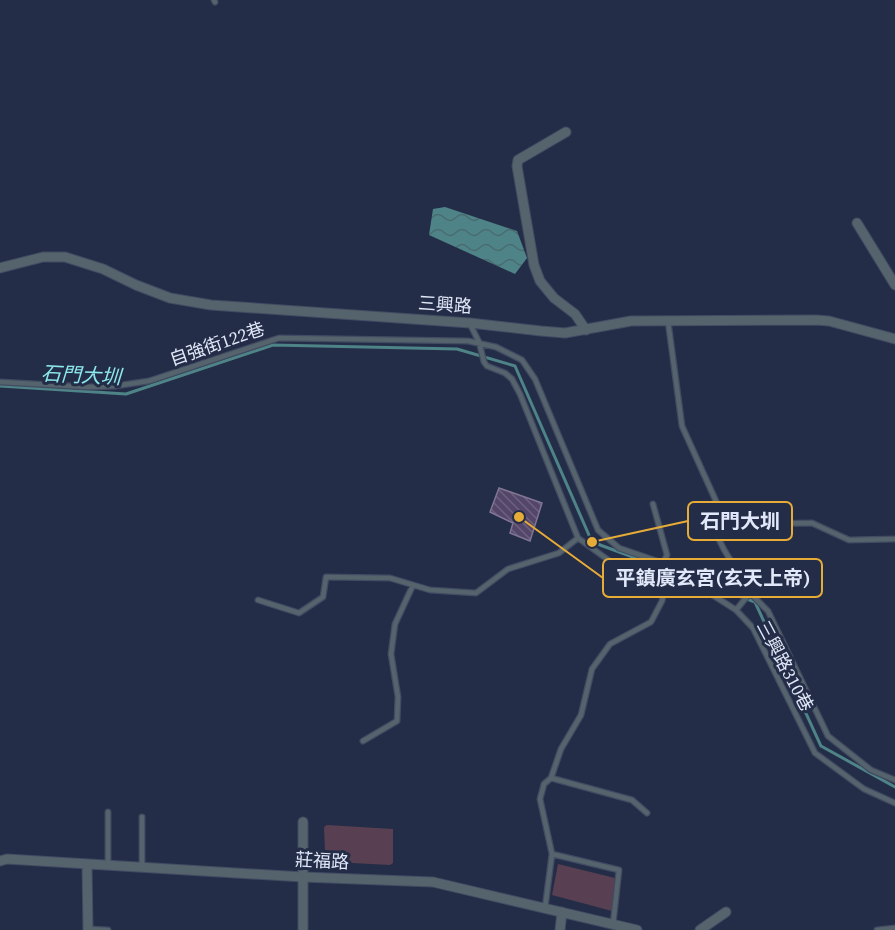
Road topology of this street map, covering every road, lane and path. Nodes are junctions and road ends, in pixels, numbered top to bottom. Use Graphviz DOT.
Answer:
graph roads {
  1 [pos="566,132"];
  2 [pos="857,223"];
  3 [pos="0,268"];
  4 [pos="895,285"];
  5 [pos="668,321"];
  6 [pos="470,323"];
  7 [pos="586,330"];
  8 [pos="895,338"];
  9 [pos="479,344"];
  10 [pos="0,382"];
  11 [pos="653,504"];
  12 [pos="722,528"];
  13 [pos="578,538"];
  14 [pos="895,539"];
  15 [pos="663,563"];
  16 [pos="666,581"];
  17 [pos="413,585"];
  18 [pos="749,595"];
  19 [pos="258,600"];
  20 [pos="737,608"];
  21 [pos="363,741"];
  22 [pos="551,778"];
  23 [pos="895,780"];
  24 [pos="895,803"];
  25 [pos="108,812"];
  26 [pos="647,813"];
  27 [pos="142,817"];
  28 [pos="303,822"];
  29 [pos="552,854"];
  30 [pos="0,861"];
  31 [pos="87,864"];
  32 [pos="108,865"];
  33 [pos="142,866"];
  34 [pos="303,877"];
  35 [pos="545,908"];
  36 [pos="562,912"];
  37 [pos="726,912"];
  38 [pos="613,924"];
  39 [pos="895,928"];
  40 [pos="88,930"];
  41 [pos="108,930"];
  42 [pos="303,930"];
  43 [pos="560,930"];
  44 [pos="637,930"];
  45 [pos="700,930"];
  46 [pos="877,930"];
  1 -- 7 [label="street"];
  2 -- 4 [label="street"];
  3 -- 6 [label="street, 三興路"];
  5 -- 7 [label="street, 三興路"];
  5 -- 8 [label="street, 三興路"];
  5 -- 12 [label="lane"];
  6 -- 7 [label="street, 三興路"];
  6 -- 9 [label="lane"];
  9 -- 10 [label="lane, 自強街122巷"];
  9 -- 13 [label="lane"];
  9 -- 15 [label="lane, 三興路310巷"];
  11 -- 15 [label="lane"];
  12 -- 14 [label="lane"];
  12 -- 18 [label="lane"];
  13 -- 16 [label="lane, 三興路310巷"];
  13 -- 17 [label="lane"];
  15 -- 18 [label="lane, 三興路310巷"];
  16 -- 20 [label="lane, 三興路310巷"];
  16 -- 22 [label="lane"];
  17 -- 19 [label="lane"];
  17 -- 21 [label="lane"];
  18 -- 20 [label="lane"];
  18 -- 23 [label="lane, 三興路310巷"];
  20 -- 24 [label="lane, 三興路310巷"];
  22 -- 26 [label="lane"];
  22 -- 29 [label="lane"];
  25 -- 32 [label="lane"];
  27 -- 33 [label="lane"];
  28 -- 34 [label="street"];
  29 -- 35 [label="lane"];
  29 -- 38 [label="lane"];
  30 -- 31 [label="street, 莊福路"];
  31 -- 32 [label="street, 莊福路"];
  31 -- 40 [label="street"];
  32 -- 33 [label="street, 莊福路"];
  33 -- 34 [label="street, 莊福路"];
  34 -- 35 [label="street, 莊福路"];
  34 -- 42 [label="street"];
  35 -- 36 [label="street, 莊福路"];
  36 -- 38 [label="street, 莊福路"];
  36 -- 43 [label="street"];
  37 -- 45 [label="street"];
  38 -- 44 [label="street, 莊福路"];
  39 -- 46 [label="lane"];
  40 -- 41 [label="lane"];
}
